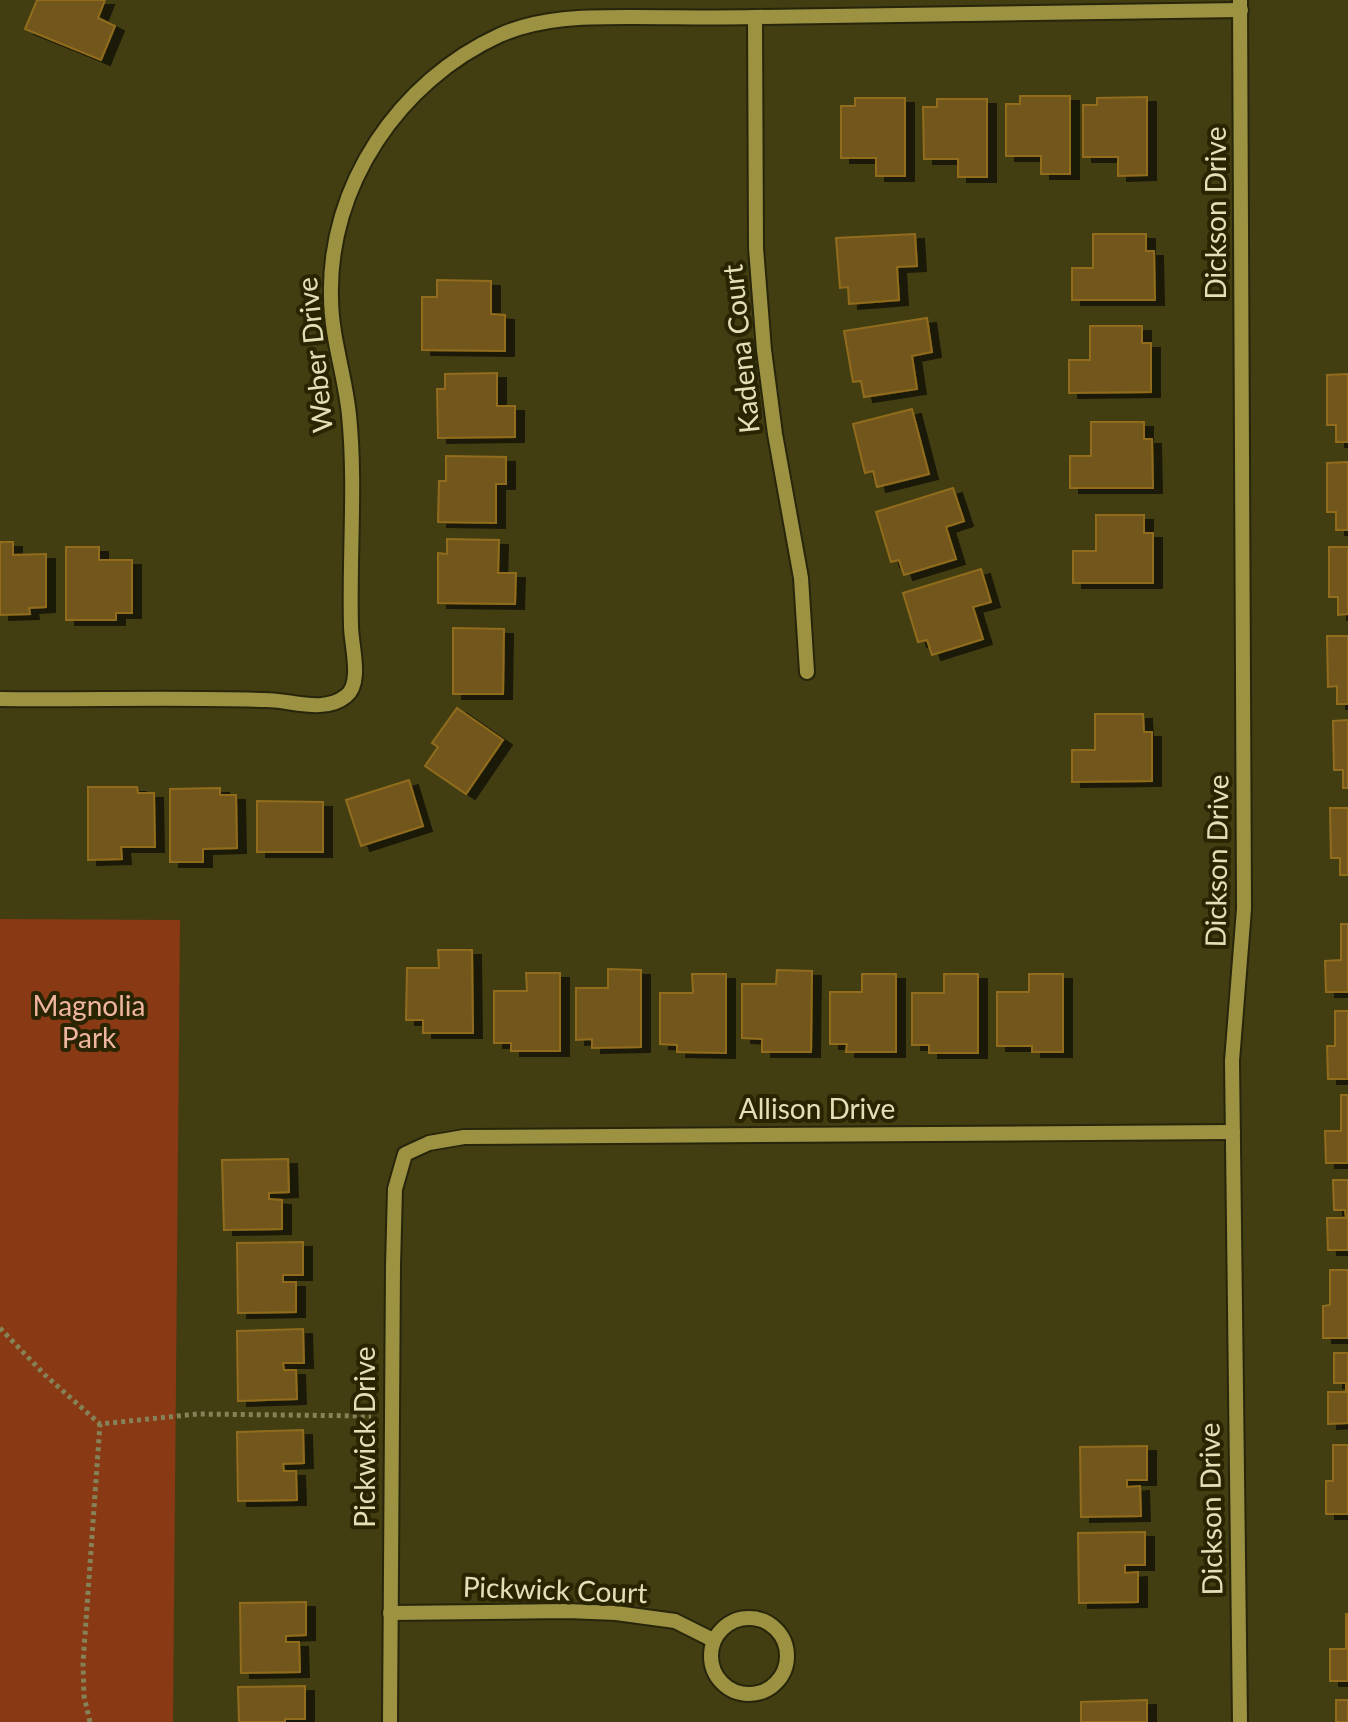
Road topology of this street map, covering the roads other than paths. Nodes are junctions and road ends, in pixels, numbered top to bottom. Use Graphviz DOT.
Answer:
graph roads {
  1 [pos="1240,5"];
  2 [pos="755,17"];
  3 [pos="807,672"];
  4 [pos="0,699"];
  5 [pos="1233,1132"];
  6 [pos="405,1154"];
  7 [pos="390,1613"];
  8 [pos="713,1640"];
  9 [pos="390,1722"];
  10 [pos="1240,1722"];
  1 -- 2 [label="street, Weber Drive"];
  1 -- 5 [label="street, Dickson Drive"];
  2 -- 3 [label="street, Kadena Court"];
  2 -- 4 [label="street, Weber Drive"];
  5 -- 6 [label="street, Allison Drive"];
  5 -- 10 [label="street, Dickson Drive"];
  6 -- 7 [label="street, Pickwick Drive"];
  7 -- 8 [label="street, Pickwick Court"];
  7 -- 9 [label="street, Pickwick Drive"];
  8 -- 8 [label="street"];
}
